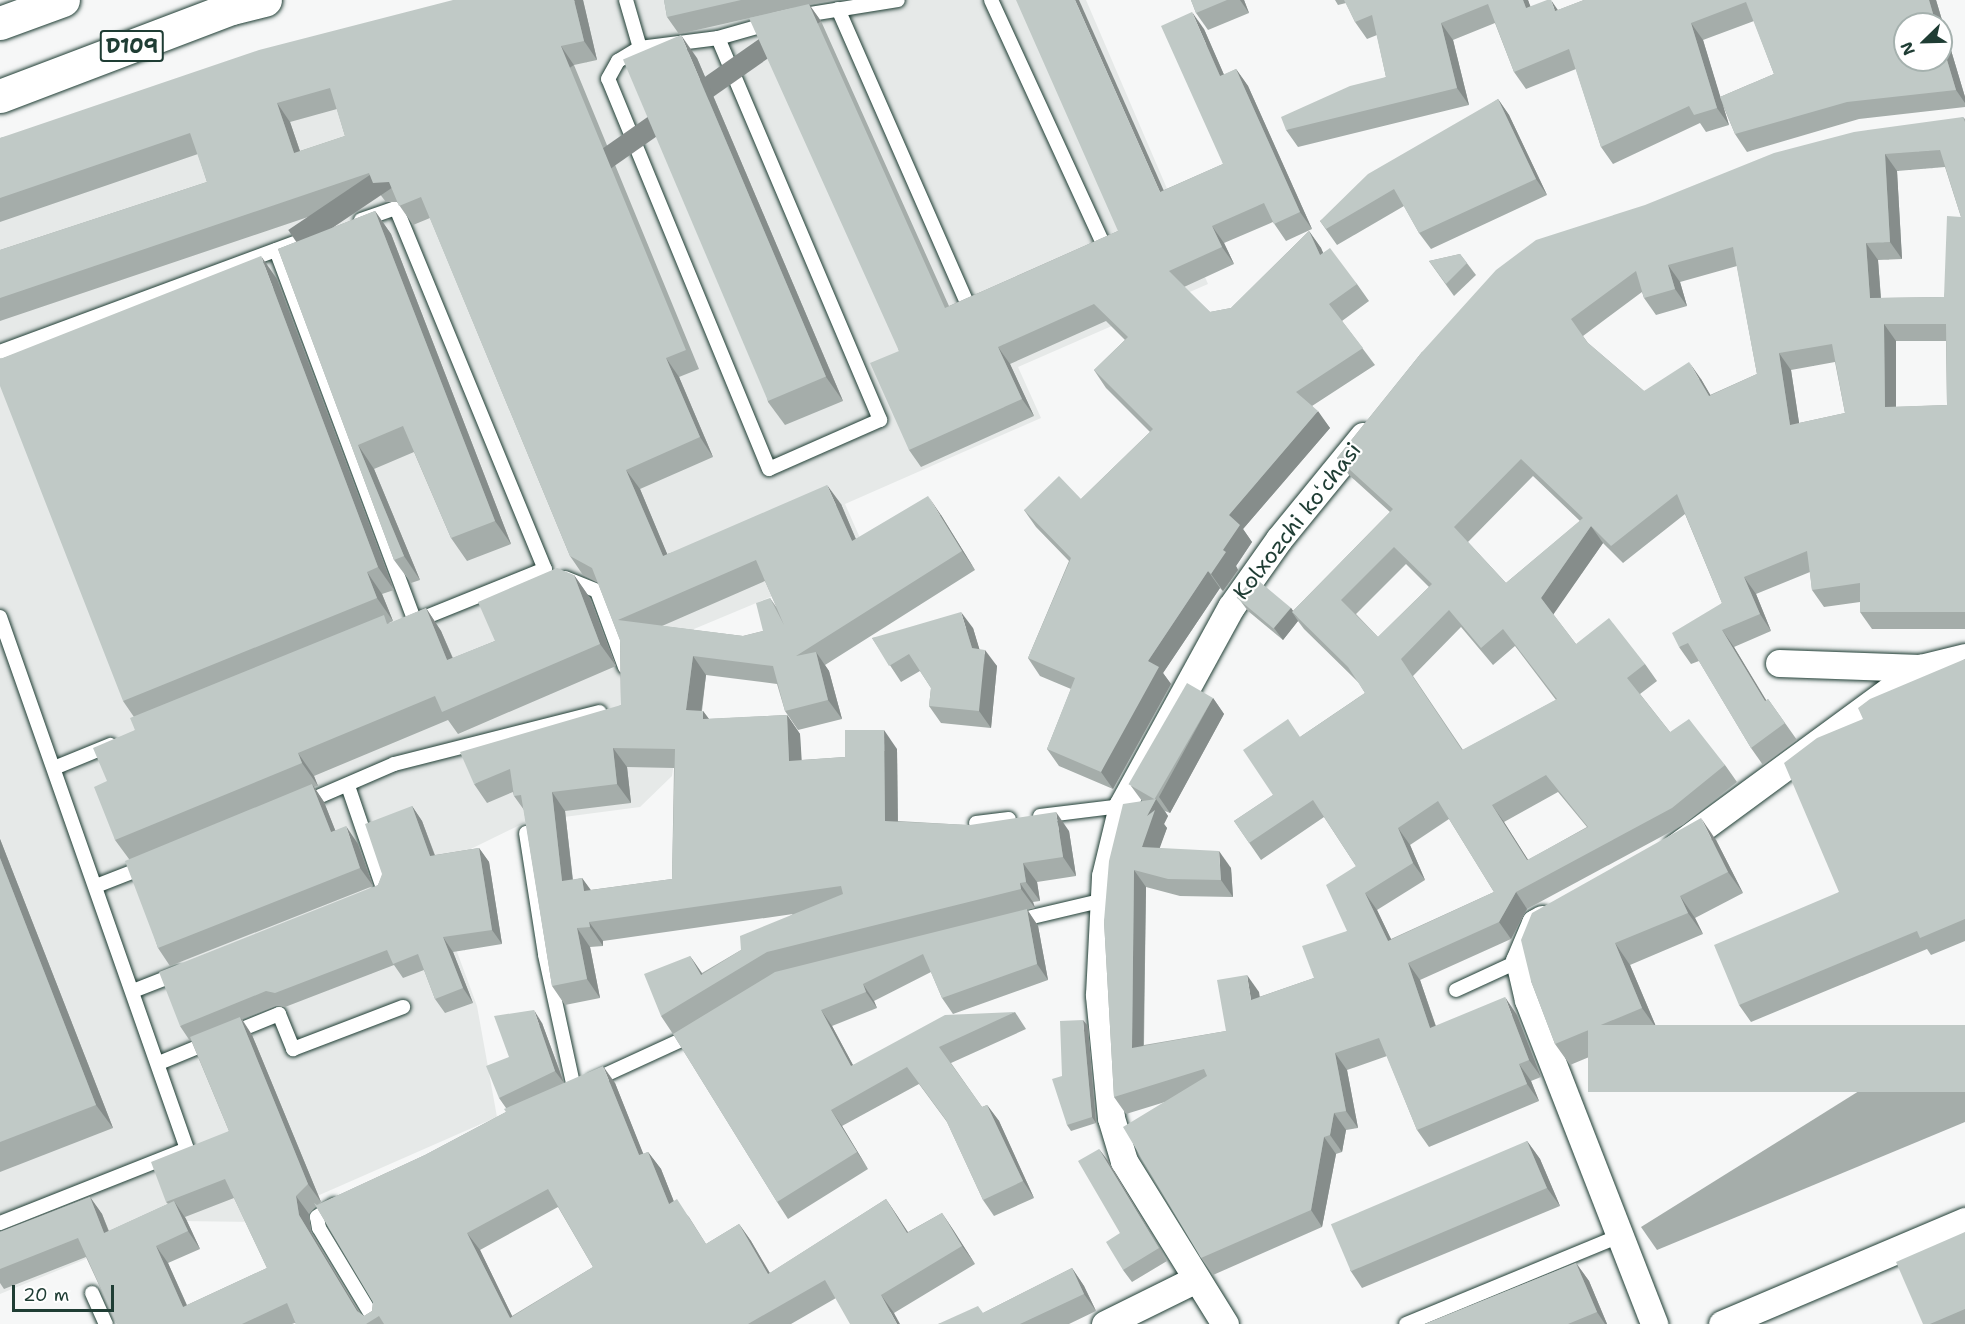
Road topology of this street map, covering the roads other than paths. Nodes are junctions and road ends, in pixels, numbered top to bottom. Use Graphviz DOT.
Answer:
graph roads {
  1 [pos="63,0"];
  2 [pos="265,0"];
  3 [pos="626,0"];
  4 [pos="898,0"];
  5 [pos="991,0"];
  6 [pos="838,9"];
  7 [pos="0,23"];
  8 [pos="718,38"];
  9 [pos="640,48"];
  10 [pos="0,96"];
  11 [pos="342,227"];
  12 [pos="309,238"];
  13 [pos="276,250"];
  14 [pos="1084,258"];
  15 [pos="990,299"];
  16 [pos="0,351"];
  17 [pos="1383,412"];
  18 [pos="545,569"];
  19 [pos="0,617"];
  20 [pos="1965,657"];
  21 [pos="1779,663"];
  22 [pos="1920,668"];
  23 [pos="625,684"];
  24 [pos="613,709"];
  25 [pos="120,742"];
  26 [pos="54,768"];
  27 [pos="348,786"];
  28 [pos="1122,806"];
  29 [pos="293,808"];
  30 [pos="976,823"];
  31 [pos="526,834"];
  32 [pos="162,860"];
  33 [pos="1650,861"];
  34 [pos="96,886"];
  35 [pos="363,900"];
  36 [pos="1104,900"];
  37 [pos="1567,906"];
  38 [pos="1000,925"];
  39 [pos="1519,961"];
  40 [pos="188,969"];
  41 [pos="1456,990"];
  42 [pos="133,991"];
  43 [pos="403,1007"];
  44 [pos="701,1030"];
  45 [pos="159,1064"];
  46 [pos="344,1201"];
  47 [pos="1965,1221"];
  48 [pos="0,1223"];
  49 [pos="1620,1236"];
  50 [pos="1196,1279"];
  51 [pos="92,1293"];
  52 [pos="106,1324"];
  53 [pos="377,1324"];
  54 [pos="1105,1324"];
  55 [pos="1225,1324"];
  56 [pos="1406,1324"];
  57 [pos="1654,1324"];
  58 [pos="1722,1324"];
  1 -- 7 [label="main road"];
  2 -- 10 [label="main road, D109"];
  3 -- 9 [label="lane"];
  4 -- 6 [label="lane"];
  5 -- 14 [label="lane"];
  6 -- 8 [label="lane"];
  6 -- 15 [label="lane"];
  8 -- 9 [label="lane"];
  8 -- 9 [label="lane"];
  11 -- 18 [label="lane"];
  12 -- 13 [label="lane"];
  13 -- 16 [label="lane"];
  13 -- 18 [label="lane"];
  17 -- 28 [label="street, Kolxozchi koʻchasi"];
  18 -- 23 [label="lane"];
  19 -- 26 [label="lane"];
  20 -- 22 [label="street"];
  21 -- 22 [label="street"];
  22 -- 33 [label="street"];
  24 -- 27 [label="lane"];
  25 -- 26 [label="lane"];
  26 -- 34 [label="lane"];
  27 -- 29 [label="lane"];
  27 -- 35 [label="lane"];
  28 -- 30 [label="lane"];
  28 -- 36 [label="street, Kolxozchi koʻchasi"];
  31 -- 44 [label="lane"];
  32 -- 34 [label="lane"];
  34 -- 42 [label="lane"];
  36 -- 38 [label="lane"];
  36 -- 50 [label="street, Kolxozchi koʻchasi"];
  37 -- 39 [label="street"];
  39 -- 41 [label="lane"];
  39 -- 49 [label="street"];
  40 -- 42 [label="lane"];
  42 -- 45 [label="lane"];
  43 -- 45 [label="lane"];
  45 -- 48 [label="lane"];
  46 -- 53 [label="lane"];
  47 -- 58 [label="street"];
  49 -- 56 [label="lane"];
  49 -- 57 [label="street"];
  50 -- 54 [label="street"];
  50 -- 55 [label="street, Kolxozchi koʻchasi"];
  51 -- 52 [label="lane"];
}
